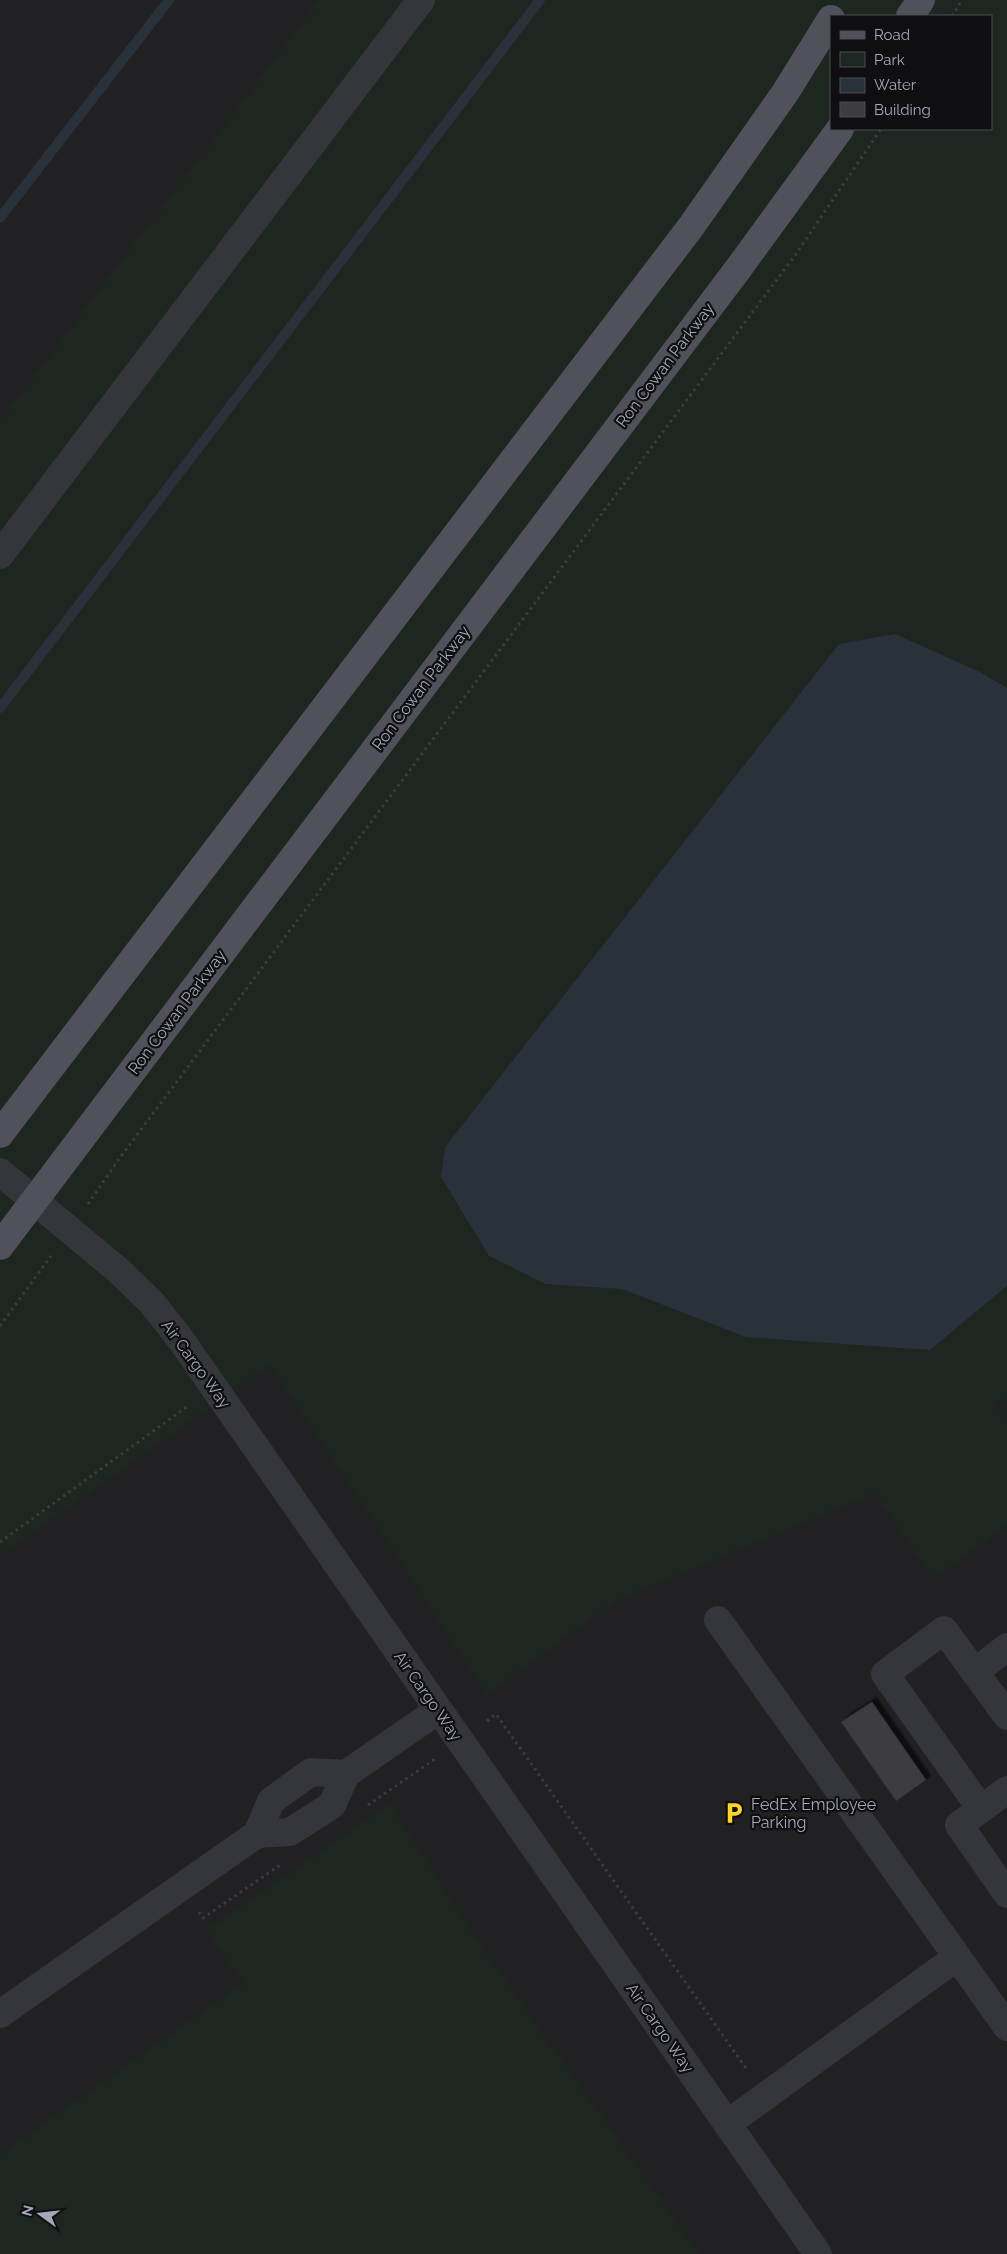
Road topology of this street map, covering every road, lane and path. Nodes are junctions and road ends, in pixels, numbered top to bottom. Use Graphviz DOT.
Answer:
graph roads {
  1 [pos="421,0"];
  2 [pos="843,0"];
  3 [pos="920,0"];
  4 [pos="962,0"];
  5 [pos="834,15"];
  6 [pos="911,15"];
  7 [pos="953,15"];
  8 [pos="830,21"];
  9 [pos="839,130"];
  10 [pos="880,130"];
  11 [pos="0,555"];
  12 [pos="0,1134"];
  13 [pos="0,1172"];
  14 [pos="35,1200"];
  15 [pos="71,1229"];
  16 [pos="0,1246"];
  17 [pos="0,1326"];
  18 [pos="214,1387"];
  19 [pos="0,1542"];
  20 [pos="718,1620"];
  21 [pos="1007,1648"];
  22 [pos="975,1672"];
  23 [pos="437,1711"];
  24 [pos="1007,1716"];
  25 [pos="346,1774"];
  26 [pos="1007,1790"];
  27 [pos="981,1809"];
  28 [pos="257,1834"];
  29 [pos="1007,1894"];
  30 [pos="957,1957"];
  31 [pos="0,2014"];
  32 [pos="1007,2027"];
  33 [pos="727,2124"];
  34 [pos="818,2254"];
  1 -- 11 [label="street"];
  2 -- 5 [label="main road"];
  3 -- 6 [label="main road"];
  4 -- 7 [label="path"];
  8 -- 12 [label="main road"];
  9 -- 14 [label="main road, Ron Cowan Parkway"];
  10 -- 15 [label="path"];
  13 -- 14 [label="street, Air Cargo Way"];
  14 -- 15 [label="street, Air Cargo Way"];
  14 -- 16 [label="main road, Ron Cowan Parkway"];
  15 -- 17 [label="path"];
  15 -- 18 [label="street, Air Cargo Way"];
  18 -- 19 [label="path"];
  18 -- 23 [label="street, Air Cargo Way"];
  20 -- 30 [label="street"];
  21 -- 22 [label="street"];
  22 -- 24 [label="street"];
  22 -- 27 [label="street"];
  23 -- 25 [label="street"];
  23 -- 33 [label="street, Air Cargo Way"];
  25 -- 28 [label="street"];
  25 -- 28 [label="street"];
  26 -- 27 [label="street"];
  27 -- 29 [label="street"];
  28 -- 31 [label="street"];
  30 -- 32 [label="street"];
  30 -- 33 [label="street"];
  33 -- 34 [label="street, Air Cargo Way"];
}
